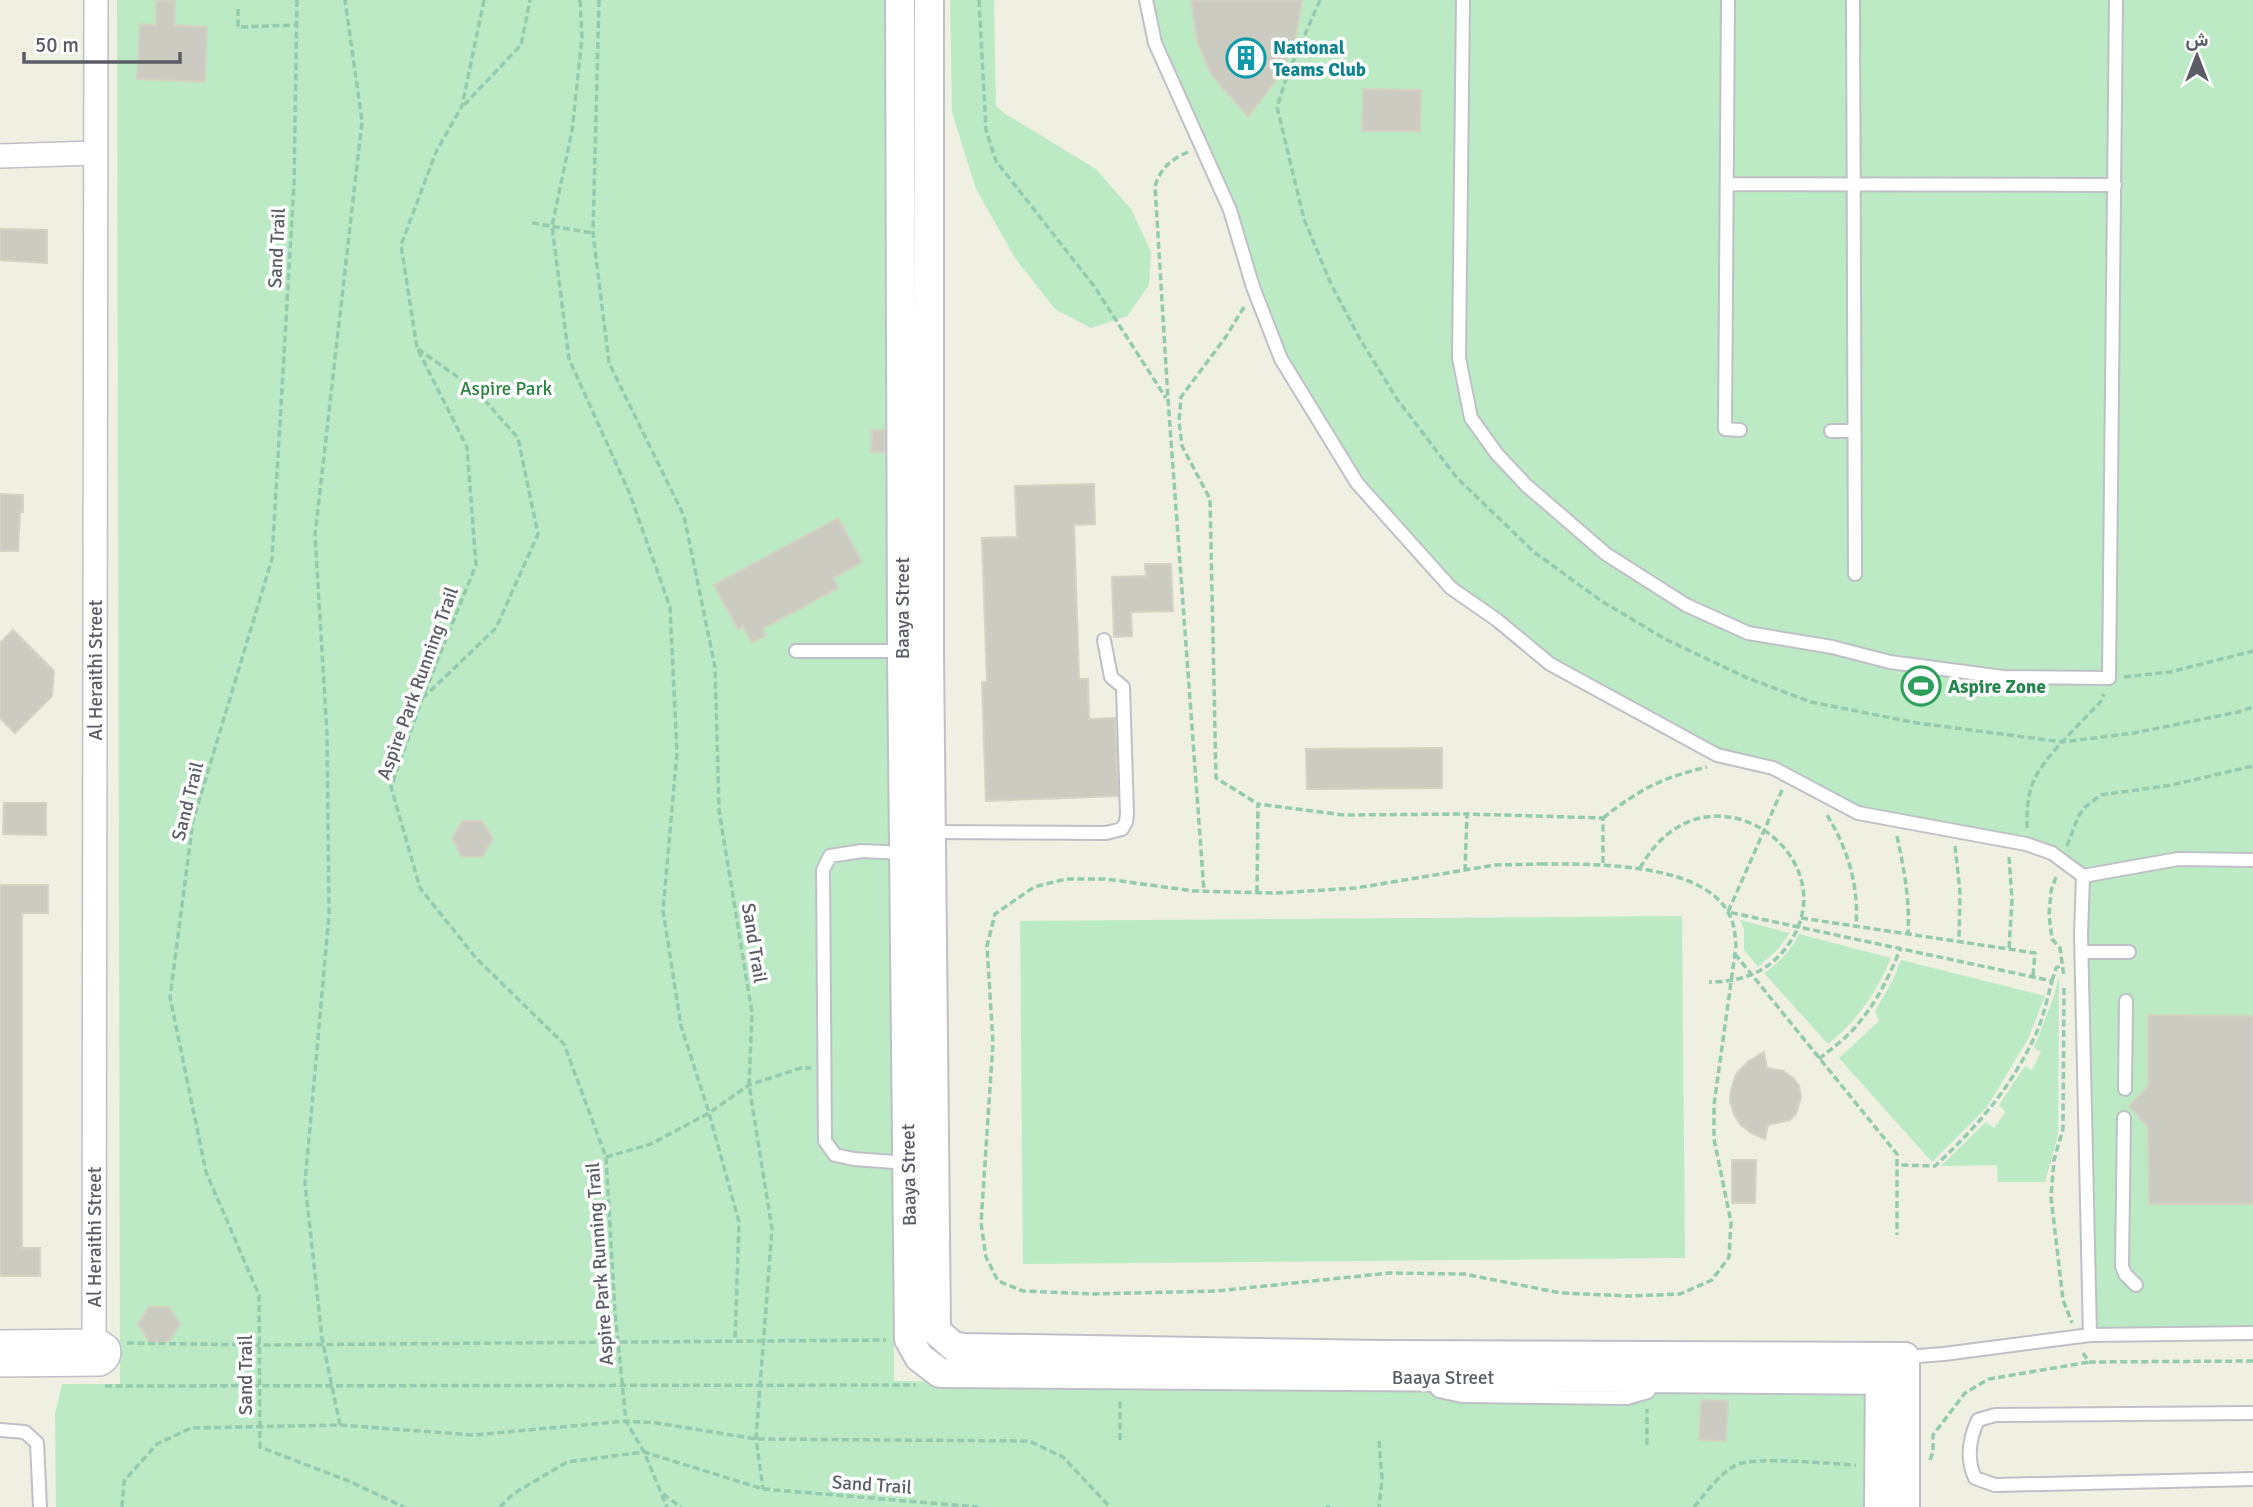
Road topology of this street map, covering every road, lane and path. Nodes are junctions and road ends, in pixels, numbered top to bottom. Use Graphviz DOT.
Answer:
graph roads {
  1 [pos="96,0"];
  2 [pos="297,0"];
  3 [pos="345,0"];
  4 [pos="484,0"];
  5 [pos="530,0"];
  6 [pos="580,0"];
  7 [pos="599,0"];
  8 [pos="900,0"];
  9 [pos="929,0"];
  10 [pos="979,0"];
  11 [pos="1146,0"];
  12 [pos="1320,0"];
  13 [pos="1463,0"];
  14 [pos="1728,0"];
  15 [pos="1853,0"];
  16 [pos="2116,0"];
  17 [pos="238,9"];
  18 [pos="296,25"];
  19 [pos="462,106"];
  20 [pos="1201,148"];
  21 [pos="95,153"];
  22 [pos="0,156"];
  23 [pos="1728,184"];
  24 [pos="1853,184"];
  25 [pos="2115,185"];
  26 [pos="532,223"];
  27 [pos="552,226"];
  28 [pos="593,233"];
  29 [pos="1253,287"];
  30 [pos="417,348"];
  31 [pos="1168,399"];
  32 [pos="1740,430"];
  33 [pos="1831,431"];
  34 [pos="1854,431"];
  35 [pos="1854,573"];
  36 [pos="1104,640"];
  37 [pos="796,651"];
  38 [pos="916,651"];
  39 [pos="2253,652"];
  40 [pos="2109,678"];
  41 [pos="422,699"];
  42 [pos="2253,707"];
  43 [pos="2063,741"];
  44 [pos="1716,765"];
  45 [pos="1788,776"];
  46 [pos="1808,787"];
  47 [pos="1258,804"];
  48 [pos="1467,814"];
  49 [pos="1603,818"];
  50 [pos="1891,819"];
  51 [pos="1765,829"];
  52 [pos="1951,830"];
  53 [pos="913,840"];
  54 [pos="2006,840"];
  55 [pos="2026,844"];
  56 [pos="2253,860"];
  57 [pos="1603,864"];
  58 [pos="1639,869"];
  59 [pos="1465,871"];
  60 [pos="2083,876"];
  61 [pos="1203,891"];
  62 [pos="1257,893"];
  63 [pos="1728,912"];
  64 [pos="1801,918"];
  65 [pos="1799,925"];
  66 [pos="1856,926"];
  67 [pos="1908,934"];
  68 [pos="1958,941"];
  69 [pos="1901,947"];
  70 [pos="2009,949"];
  71 [pos="2082,952"];
  72 [pos="2129,952"];
  73 [pos="1735,953"];
  74 [pos="2062,965"];
  75 [pos="1752,975"];
  76 [pos="2033,976"];
  77 [pos="2052,981"];
  78 [pos="1709,982"];
  79 [pos="1731,982"];
  80 [pos="2126,1001"];
  81 [pos="1819,1059"];
  82 [pos="826,1068"];
  83 [pos="749,1085"];
  84 [pos="2125,1089"];
  85 [pos="709,1113"];
  86 [pos="2124,1118"];
  87 [pos="606,1157"];
  88 [pos="920,1163"];
  89 [pos="1896,1165"];
  90 [pos="1897,1235"];
  91 [pos="2136,1285"];
  92 [pos="2071,1322"];
  93 [pos="2063,1323"];
  94 [pos="2253,1333"];
  95 [pos="2090,1335"];
  96 [pos="909,1339"];
  97 [pos="764,1340"];
  98 [pos="735,1341"];
  99 [pos="0,1342"];
  100 [pos="99,1342"];
  101 [pos="618,1342"];
  102 [pos="323,1344"];
  103 [pos="259,1345"];
  104 [pos="2082,1350"];
  105 [pos="2253,1361"];
  106 [pos="94,1364"];
  107 [pos="0,1365"];
  108 [pos="1892,1368"];
  109 [pos="940,1373"];
  110 [pos="1121,1375"];
  111 [pos="623,1385"];
  112 [pos="760,1385"];
  113 [pos="1652,1385"];
  114 [pos="259,1386"];
  115 [pos="331,1386"];
  116 [pos="2253,1413"];
  117 [pos="626,1421"];
  118 [pos="340,1425"];
  119 [pos="259,1427"];
  120 [pos="0,1430"];
  121 [pos="756,1438"];
  122 [pos="1120,1440"];
  123 [pos="1379,1441"];
  124 [pos="1647,1445"];
  125 [pos="644,1452"];
  126 [pos="1879,1467"];
  127 [pos="2253,1479"];
  128 [pos="763,1489"];
  129 [pos="663,1494"];
  130 [pos="40,1507"];
  131 [pos="122,1507"];
  132 [pos="404,1507"];
  133 [pos="500,1507"];
  134 [pos="667,1507"];
  135 [pos="681,1507"];
  136 [pos="978,1507"];
  137 [pos="1110,1507"];
  138 [pos="1379,1507"];
  139 [pos="1694,1507"];
  140 [pos="1879,1507"];
  141 [pos="1905,1507"];
  1 -- 21 [label="street, Al Heraithi Street"];
  2 -- 18 [label="path, Sand Trail"];
  3 -- 102 [label="path"];
  4 -- 19 [label="path, Aspire Park Running Trail"];
  5 -- 19 [label="path"];
  6 -- 27 [label="path"];
  7 -- 28 [label="path, Sand Trail"];
  8 -- 38 [label="street, Baaya Street"];
  9 -- 38 [label="street, Baaya Street"];
  10 -- 31 [label="path"];
  11 -- 20 [label="lane"];
  12 -- 43 [label="path"];
  13 -- 40 [label="lane"];
  14 -- 23 [label="lane"];
  15 -- 24 [label="lane"];
  16 -- 25 [label="lane"];
  17 -- 18 [label="path"];
  18 -- 103 [label="path, Sand Trail"];
  19 -- 30 [label="path, Aspire Park Running Trail"];
  20 -- 29 [label="lane"];
  20 -- 31 [label="path"];
  21 -- 22 [label="street"];
  21 -- 100 [label="street, Al Heraithi Street"];
  23 -- 24 [label="lane"];
  23 -- 32 [label="lane"];
  24 -- 25 [label="lane"];
  24 -- 34 [label="lane"];
  25 -- 40 [label="lane"];
  26 -- 27 [label="path"];
  27 -- 28 [label="path"];
  27 -- 85 [label="path"];
  28 -- 83 [label="path, Sand Trail"];
  29 -- 45 [label="lane"];
  29 -- 47 [label="path"];
  30 -- 41 [label="path, Aspire Park Running Trail"];
  30 -- 41 [label="path"];
  31 -- 61 [label="path"];
  33 -- 34 [label="lane"];
  34 -- 35 [label="lane"];
  36 -- 53 [label="lane"];
  37 -- 38 [label="lane"];
  38 -- 53 [label="street, Baaya Street"];
  39 -- 40 [label="path"];
  40 -- 43 [label="path"];
  41 -- 87 [label="path, Aspire Park Running Trail"];
  42 -- 43 [label="path"];
  43 -- 55 [label="path"];
  44 -- 49 [label="path"];
  45 -- 46 [label="lane"];
  45 -- 51 [label="path"];
  46 -- 50 [label="lane"];
  46 -- 66 [label="path"];
  47 -- 48 [label="path"];
  47 -- 62 [label="path"];
  48 -- 49 [label="path"];
  48 -- 59 [label="path"];
  49 -- 57 [label="path"];
  50 -- 52 [label="lane"];
  50 -- 67 [label="path"];
  51 -- 58 [label="path"];
  51 -- 63 [label="path"];
  51 -- 64 [label="path"];
  52 -- 54 [label="lane"];
  52 -- 68 [label="path"];
  53 -- 82 [label="lane"];
  53 -- 88 [label="street, Baaya Street"];
  54 -- 55 [label="lane"];
  54 -- 70 [label="path"];
  55 -- 60 [label="lane"];
  56 -- 60 [label="lane"];
  57 -- 58 [label="path"];
  57 -- 59 [label="path"];
  58 -- 63 [label="path"];
  59 -- 62 [label="path"];
  60 -- 71 [label="lane"];
  61 -- 62 [label="path"];
  61 -- 79 [label="path"];
  63 -- 65 [label="path"];
  63 -- 73 [label="path"];
  64 -- 65 [label="path"];
  64 -- 66 [label="path"];
  65 -- 69 [label="path"];
  65 -- 75 [label="path"];
  66 -- 67 [label="path"];
  67 -- 68 [label="path"];
  68 -- 70 [label="path"];
  69 -- 76 [label="path"];
  69 -- 81 [label="path"];
  70 -- 76 [label="path"];
  71 -- 72 [label="lane"];
  71 -- 95 [label="lane"];
  73 -- 75 [label="path"];
  73 -- 79 [label="path"];
  74 -- 77 [label="path"];
  75 -- 79 [label="path"];
  75 -- 81 [label="path"];
  76 -- 77 [label="path"];
  77 -- 89 [label="path"];
  78 -- 79 [label="path"];
  80 -- 84 [label="lane"];
  81 -- 89 [label="path"];
  82 -- 83 [label="path"];
  82 -- 88 [label="lane"];
  83 -- 85 [label="path"];
  83 -- 97 [label="path, Sand Trail"];
  85 -- 87 [label="path"];
  85 -- 98 [label="path"];
  86 -- 91 [label="lane"];
  87 -- 101 [label="path, Aspire Park Running Trail"];
  88 -- 96 [label="street, Baaya Street"];
  88 -- 108 [label="street, Baaya Street"];
  89 -- 90 [label="path"];
  92 -- 93 [label="path"];
  94 -- 95 [label="lane"];
  95 -- 108 [label="lane"];
  96 -- 97 [label="path"];
  96 -- 109 [label="street"];
  97 -- 98 [label="path"];
  97 -- 112 [label="path, Sand Trail"];
  98 -- 101 [label="path"];
  99 -- 100 [label="street"];
  100 -- 103 [label="path"];
  100 -- 106 [label="street"];
  101 -- 102 [label="path"];
  101 -- 111 [label="path, Aspire Park Running Trail"];
  102 -- 103 [label="path"];
  102 -- 115 [label="path"];
  103 -- 114 [label="path, Sand Trail"];
  104 -- 105 [label="path"];
  106 -- 107 [label="street"];
  106 -- 114 [label="path"];
  108 -- 113 [label="street, Baaya Street"];
  108 -- 126 [label="street"];
  108 -- 141 [label="street"];
  109 -- 110 [label="street, Baaya Street"];
  109 -- 112 [label="path"];
  110 -- 113 [label="street, Baaya Street"];
  110 -- 122 [label="path"];
  111 -- 112 [label="path"];
  111 -- 115 [label="path"];
  111 -- 117 [label="path, Aspire Park Running Trail"];
  112 -- 121 [label="path, Sand Trail"];
  113 -- 124 [label="path"];
  114 -- 115 [label="path"];
  114 -- 119 [label="path, Sand Trail"];
  115 -- 118 [label="path"];
  116 -- 127 [label="lane"];
  117 -- 118 [label="path"];
  117 -- 121 [label="path"];
  117 -- 125 [label="path, Aspire Park Running Trail"];
  118 -- 119 [label="path"];
  119 -- 131 [label="path"];
  119 -- 132 [label="path, Sand Trail"];
  120 -- 130 [label="lane"];
  121 -- 128 [label="path, Sand Trail"];
  121 -- 137 [label="path"];
  123 -- 138 [label="path"];
  125 -- 128 [label="path, Sand Trail"];
  125 -- 129 [label="path, Aspire Park Running Trail"];
  125 -- 133 [label="path, Sand Trail"];
  126 -- 139 [label="path"];
  126 -- 140 [label="street"];
  128 -- 136 [label="path, Sand Trail"];
  129 -- 134 [label="path, Aspire Park Running Trail"];
  129 -- 135 [label="path, Aspire Park Running Trail"];
}
